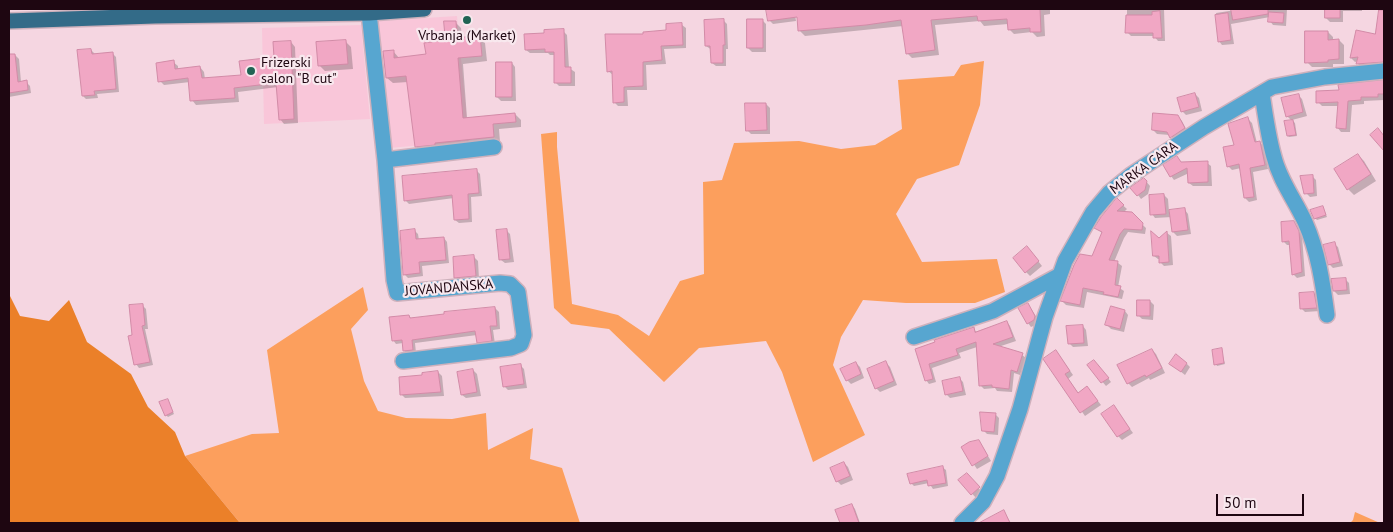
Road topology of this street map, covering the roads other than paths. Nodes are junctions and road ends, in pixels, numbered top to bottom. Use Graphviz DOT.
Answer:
graph roads {
  1 [pos="424,9"];
  2 [pos="248,12"];
  3 [pos="369,13"];
  4 [pos="9,21"];
  5 [pos="1384,71"];
  6 [pos="1262,93"];
  7 [pos="494,147"];
  8 [pos="384,160"];
  9 [pos="1060,275"];
  10 [pos="1327,315"];
  11 [pos="914,337"];
  12 [pos="402,361"];
  13 [pos="962,523"];
  1 -- 3 [label="main road"];
  2 -- 3 [label="main road"];
  2 -- 4 [label="main road"];
  3 -- 8 [label="street, JOVANDANSKA"];
  5 -- 6 [label="street, MARKA CARA"];
  6 -- 9 [label="street, MARKA CARA"];
  6 -- 10 [label="street"];
  7 -- 8 [label="street"];
  8 -- 12 [label="street, JOVANDANSKA"];
  9 -- 11 [label="street"];
  9 -- 13 [label="street, MARKA CARA"];
}
